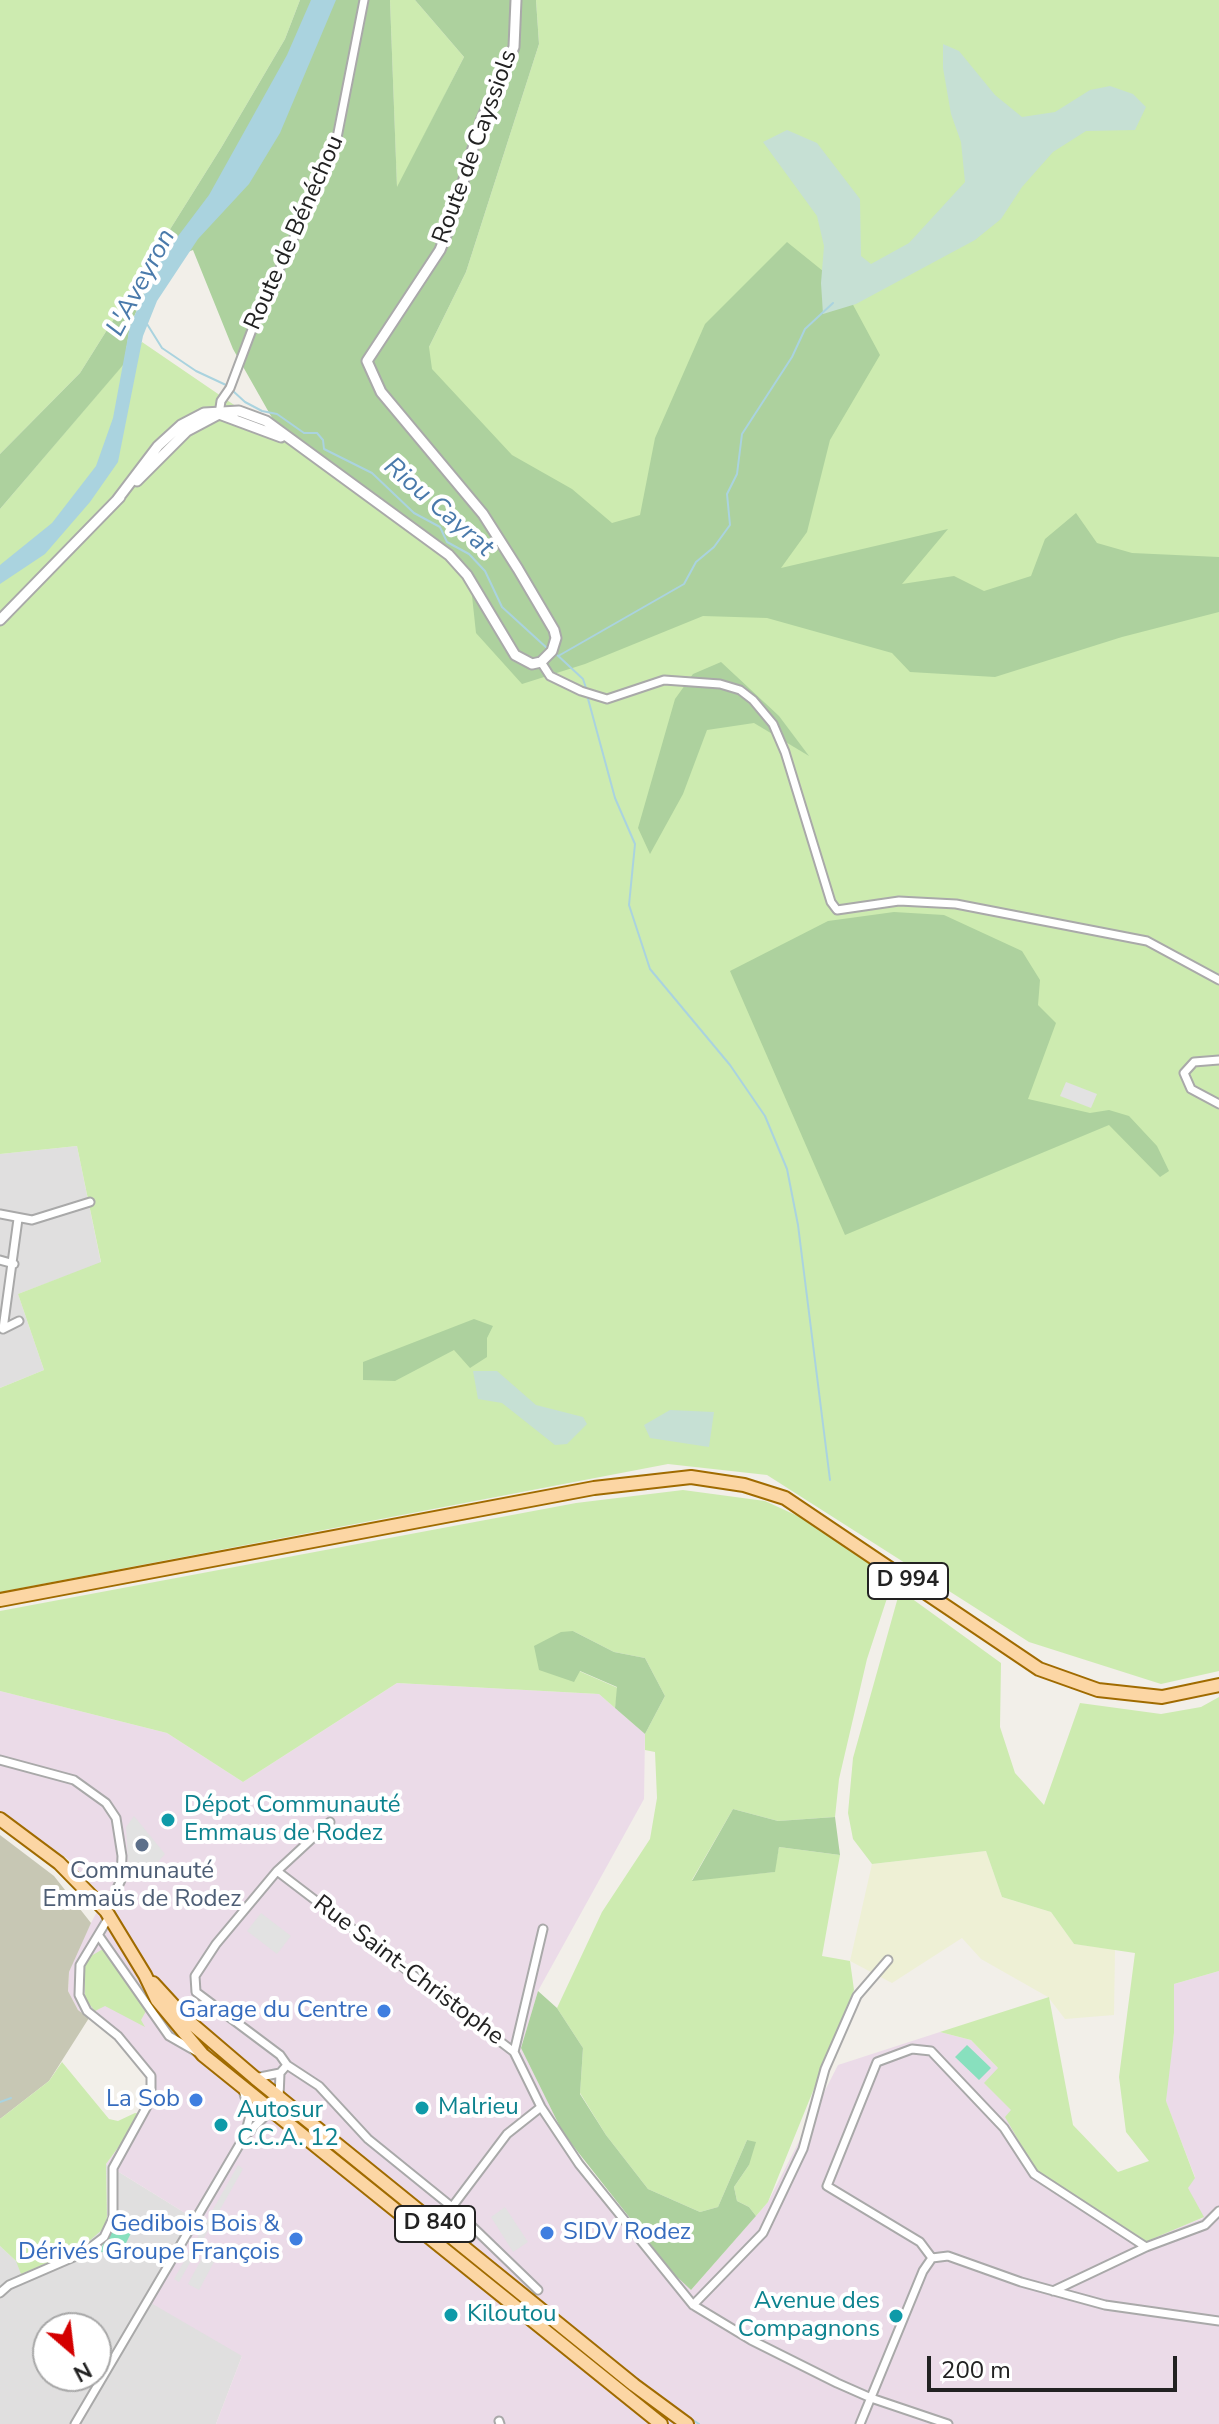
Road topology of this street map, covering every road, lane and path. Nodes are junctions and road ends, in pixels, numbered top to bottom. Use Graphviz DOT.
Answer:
graph roads {
  1 [pos="364,0"];
  2 [pos="516,0"];
  3 [pos="219,414"];
  4 [pos="0,620"];
  5 [pos="543,660"];
  6 [pos="1219,980"];
  7 [pos="1219,1060"];
  8 [pos="1219,1104"];
  9 [pos="90,1202"];
  10 [pos="0,1214"];
  11 [pos="18,1219"];
  12 [pos="0,1260"];
  13 [pos="14,1264"];
  14 [pos="8,1299"];
  15 [pos="0,1306"];
  16 [pos="19,1321"];
  17 [pos="2,1330"];
  18 [pos="0,1600"];
  19 [pos="1219,1685"];
  20 [pos="0,1760"];
  21 [pos="0,1819"];
  22 [pos="330,1822"];
  23 [pos="277,1871"];
  24 [pos="107,1914"];
  25 [pos="543,1929"];
  26 [pos="99,1936"];
  27 [pos="888,1960"];
  28 [pos="145,1975"];
  29 [pos="514,2052"];
  30 [pos="203,2055"];
  31 [pos="287,2065"];
  32 [pos="280,2073"];
  33 [pos="255,2078"];
  34 [pos="243,2089"];
  35 [pos="279,2098"];
  36 [pos="541,2107"];
  37 [pos="270,2111"];
  38 [pos="244,2137"];
  39 [pos="452,2207"];
  40 [pos="1219,2211"];
  41 [pos="1146,2247"];
  42 [pos="932,2258"];
  43 [pos="538,2290"];
  44 [pos="1053,2291"];
  45 [pos="0,2293"];
  46 [pos="693,2305"];
  47 [pos="1219,2321"];
  48 [pos="871,2398"];
  49 [pos="75,2424"];
  50 [pos="661,2424"];
  51 [pos="687,2424"];
  52 [pos="860,2424"];
  53 [pos="948,2424"];
  1 -- 3 [label="street, Route de Bénéchou"];
  2 -- 5 [label="street, Route de Cayssiols"];
  3 -- 4 [label="street"];
  3 -- 5 [label="street"];
  5 -- 6 [label="street"];
  7 -- 8 [label="street"];
  9 -- 11 [label="street"];
  10 -- 11 [label="street"];
  11 -- 13 [label="street"];
  12 -- 13 [label="street"];
  13 -- 14 [label="street"];
  14 -- 15 [label="street"];
  14 -- 17 [label="street"];
  16 -- 17 [label="street"];
  18 -- 19 [label="main road, D 994"];
  20 -- 24 [label="street"];
  21 -- 24 [label="main road, D 840"];
  22 -- 23 [label="street"];
  23 -- 29 [label="street, Rue Saint-Christophe"];
  23 -- 31 [label="street"];
  24 -- 26 [label="street"];
  24 -- 28 [label="main road, D 840"];
  25 -- 29 [label="street"];
  26 -- 30 [label="street"];
  26 -- 45 [label="street"];
  27 -- 46 [label="street"];
  28 -- 30 [label="main road, D 840"];
  28 -- 33 [label="main road, D 840"];
  29 -- 36 [label="street, Rue Saint-Christophe"];
  30 -- 34 [label="main road, D 840"];
  31 -- 32 [label="street"];
  31 -- 39 [label="street"];
  32 -- 33 [label="street"];
  32 -- 35 [label="street"];
  33 -- 35 [label="main road, D 840"];
  34 -- 37 [label="main road, D 840"];
  34 -- 38 [label="street"];
  35 -- 51 [label="main road, D 840"];
  36 -- 39 [label="street"];
  36 -- 46 [label="street, Rue Saint-Christophe"];
  37 -- 38 [label="street"];
  37 -- 50 [label="main road, D 840"];
  38 -- 49 [label="street"];
  39 -- 43 [label="street"];
  40 -- 41 [label="street"];
  41 -- 42 [label="street"];
  41 -- 44 [label="street"];
  42 -- 44 [label="street"];
  42 -- 48 [label="street"];
  44 -- 47 [label="street"];
  46 -- 48 [label="street, Rue Saint-Christophe"];
  48 -- 52 [label="street"];
  48 -- 53 [label="street, Rue Saint-Christophe"];
}
